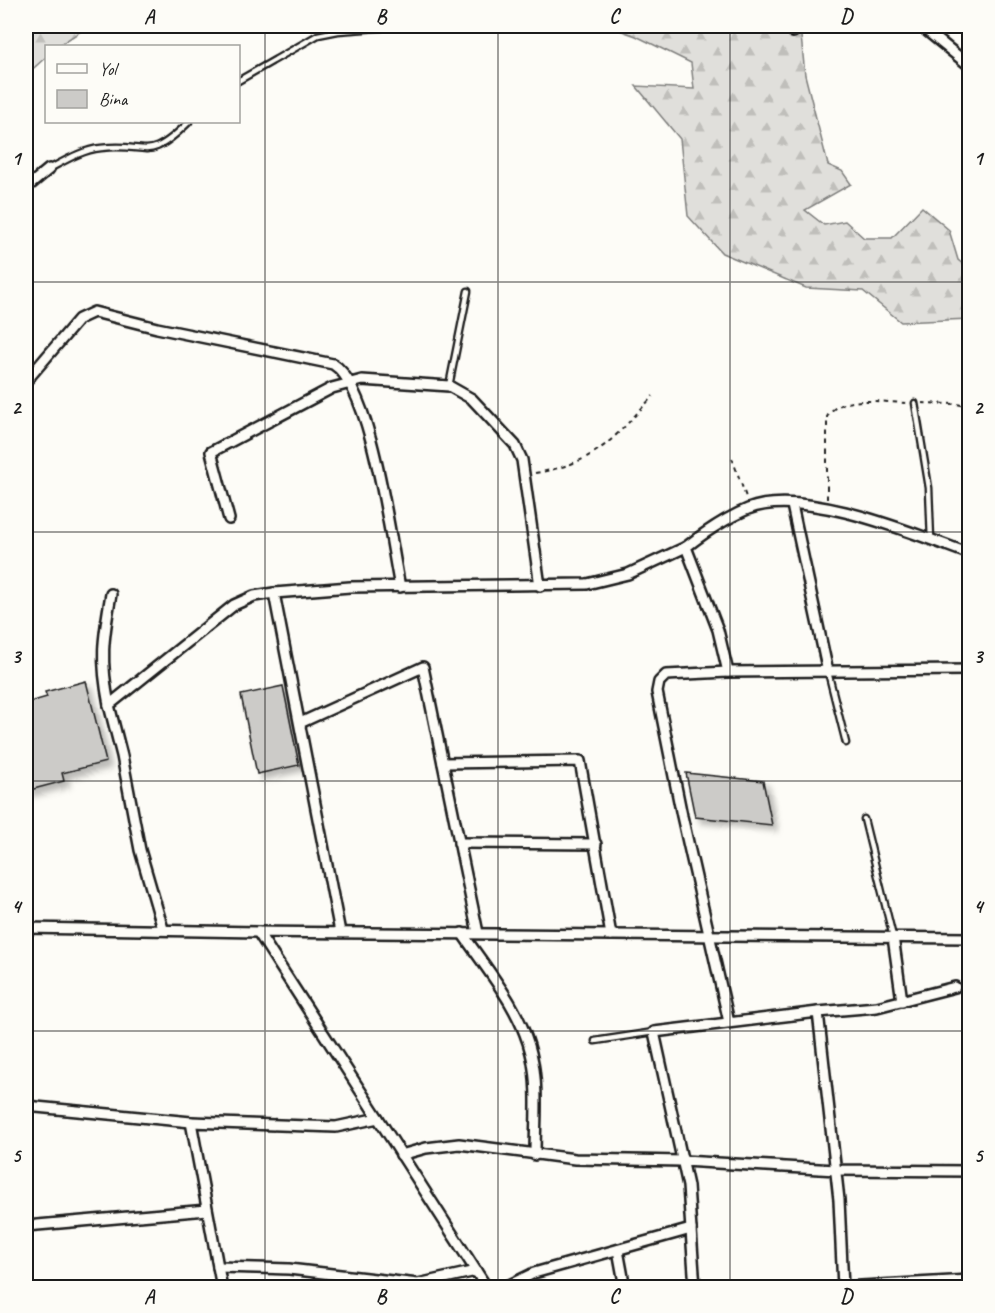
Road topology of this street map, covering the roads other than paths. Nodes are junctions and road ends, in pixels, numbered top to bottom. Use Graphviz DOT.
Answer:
graph roads {
  1 [pos="404,26"];
  2 [pos="921,26"];
  3 [pos="969,66"];
  4 [pos="240,80"];
  5 [pos="188,123"];
  6 [pos="49,169"];
  7 [pos="26,188"];
  8 [pos="468,291"];
  9 [pos="26,381"];
  10 [pos="351,381"];
  11 [pos="449,386"];
  12 [pos="915,403"];
  13 [pos="792,505"];
  14 [pos="229,519"];
  15 [pos="931,541"];
  16 [pos="686,547"];
  17 [pos="969,554"];
  18 [pos="540,586"];
  19 [pos="400,587"];
  20 [pos="274,593"];
  21 [pos="111,594"];
  22 [pos="969,670"];
  23 [pos="728,672"];
  24 [pos="828,672"];
  25 [pos="109,705"];
  26 [pos="300,723"];
  27 [pos="846,743"];
  28 [pos="443,763"];
  29 [pos="864,819"];
  30 [pos="459,843"];
  31 [pos="596,844"];
  32 [pos="26,928"];
  33 [pos="163,929"];
  34 [pos="258,932"];
  35 [pos="340,932"];
  36 [pos="462,933"];
  37 [pos="478,933"];
  38 [pos="612,935"];
  39 [pos="711,937"];
  40 [pos="893,937"];
  41 [pos="969,938"];
  42 [pos="955,987"];
  43 [pos="902,1001"];
  44 [pos="818,1012"];
  45 [pos="729,1022"];
  46 [pos="654,1032"];
  47 [pos="595,1041"];
  48 [pos="26,1106"];
  49 [pos="378,1118"];
  50 [pos="191,1122"];
  51 [pos="401,1155"];
  52 [pos="535,1155"];
  53 [pos="682,1161"];
  54 [pos="836,1170"];
  55 [pos="969,1171"];
  56 [pos="207,1210"];
  57 [pos="26,1226"];
  58 [pos="691,1229"];
  59 [pos="618,1250"];
  60 [pos="218,1267"];
  61 [pos="476,1271"];
  62 [pos="969,1280"];
  63 [pos="222,1287"];
  64 [pos="487,1287"];
  65 [pos="503,1287"];
  66 [pos="625,1287"];
  67 [pos="695,1287"];
  68 [pos="843,1287"];
  1 -- 4 [label="lane"];
  2 -- 3 [label="street"];
  5 -- 6 [label="lane"];
  6 -- 7 [label="street"];
  8 -- 11 [label="lane"];
  9 -- 10 [label="street"];
  10 -- 11 [label="street"];
  10 -- 14 [label="street"];
  10 -- 19 [label="street"];
  11 -- 18 [label="street"];
  12 -- 15 [label="lane"];
  13 -- 15 [label="street"];
  13 -- 16 [label="street"];
  13 -- 24 [label="street"];
  15 -- 17 [label="street"];
  16 -- 18 [label="street"];
  16 -- 23 [label="street"];
  18 -- 19 [label="street"];
  19 -- 20 [label="street"];
  20 -- 25 [label="street"];
  20 -- 26 [label="street"];
  21 -- 25 [label="street"];
  22 -- 24 [label="street"];
  23 -- 24 [label="street"];
  23 -- 39 [label="street"];
  24 -- 27 [label="lane"];
  25 -- 33 [label="street"];
  26 -- 28 [label="street"];
  26 -- 35 [label="street"];
  28 -- 30 [label="street"];
  28 -- 31 [label="street"];
  29 -- 40 [label="lane"];
  30 -- 31 [label="street"];
  30 -- 37 [label="street"];
  31 -- 38 [label="street"];
  32 -- 33 [label="street"];
  33 -- 34 [label="street"];
  34 -- 35 [label="street"];
  34 -- 49 [label="street"];
  35 -- 36 [label="street"];
  36 -- 37 [label="street"];
  36 -- 52 [label="street"];
  37 -- 38 [label="street"];
  38 -- 39 [label="street"];
  39 -- 40 [label="street"];
  39 -- 45 [label="street"];
  40 -- 41 [label="street"];
  40 -- 43 [label="street"];
  42 -- 43 [label="street"];
  43 -- 44 [label="street"];
  44 -- 45 [label="street"];
  44 -- 54 [label="street"];
  45 -- 46 [label="street"];
  46 -- 47 [label="lane"];
  46 -- 53 [label="street"];
  48 -- 50 [label="street"];
  49 -- 50 [label="street"];
  49 -- 51 [label="street"];
  50 -- 56 [label="street"];
  51 -- 52 [label="street"];
  51 -- 61 [label="street"];
  52 -- 53 [label="street"];
  53 -- 54 [label="street"];
  53 -- 58 [label="street"];
  54 -- 55 [label="street"];
  54 -- 68 [label="street"];
  56 -- 57 [label="street"];
  56 -- 60 [label="street"];
  58 -- 59 [label="street"];
  58 -- 67 [label="street"];
  59 -- 65 [label="street"];
  59 -- 66 [label="street"];
  60 -- 61 [label="street"];
  60 -- 63 [label="street"];
  61 -- 64 [label="street"];
  62 -- 68 [label="street"];
}
